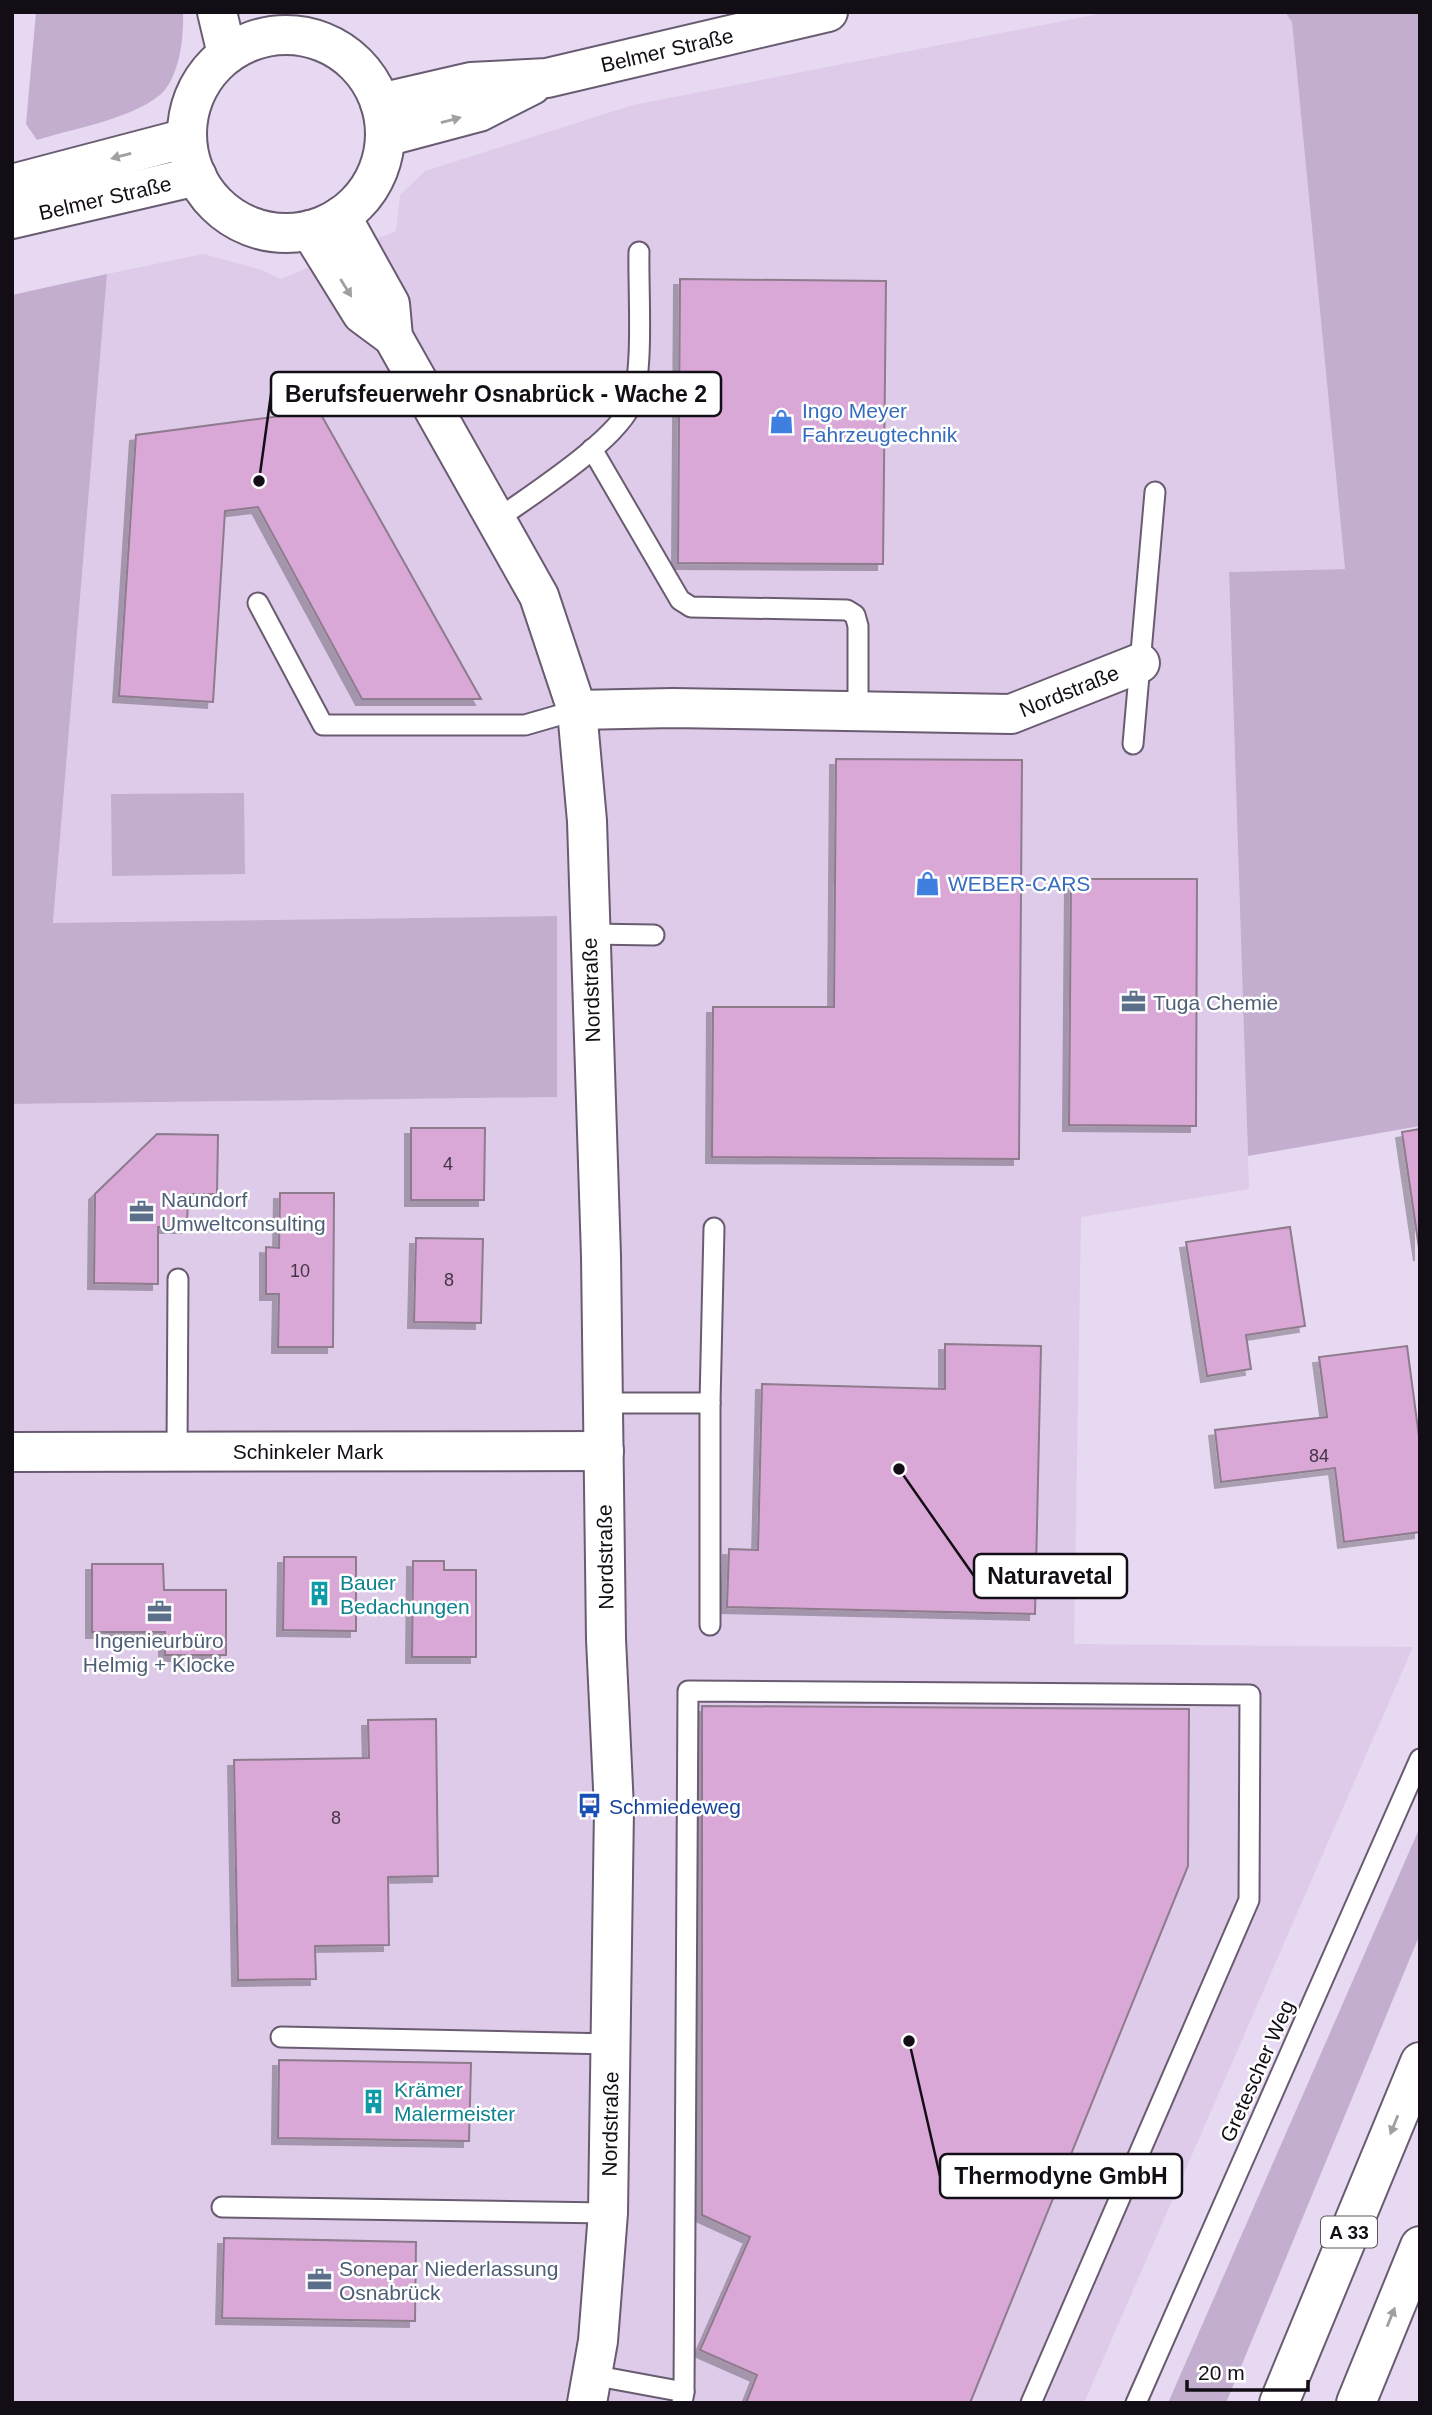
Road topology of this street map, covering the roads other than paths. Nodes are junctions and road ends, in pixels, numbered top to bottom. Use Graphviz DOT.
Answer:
graph roads {
  1 [pos="217,12"];
  2 [pos="828,12"];
  3 [pos="262,25"];
  4 [pos="227,54"];
  5 [pos="383,120"];
  6 [pos="187,138"];
  7 [pos="197,176"];
  8 [pos="12,184"];
  9 [pos="12,219"];
  10 [pos="325,223"];
  11 [pos="639,252"];
  12 [pos="592,449"];
  13 [pos="1155,492"];
  14 [pos="495,521"];
  15 [pos="258,603"];
  16 [pos="1140,663"];
  17 [pos="577,710"];
  18 [pos="858,712"];
  19 [pos="1133,744"];
  20 [pos="590,934"];
  21 [pos="654,935"];
  22 [pos="714,1228"];
  23 [pos="177,1279"];
  24 [pos="604,1403"];
  25 [pos="710,1403"];
  26 [pos="177,1451"];
  27 [pos="604,1451"];
  28 [pos="12,1452"];
  29 [pos="710,1625"];
  30 [pos="1420,1759"];
  31 [pos="281,2037"];
  32 [pos="612,2044"];
  33 [pos="1420,2062"];
  34 [pos="222,2207"];
  35 [pos="608,2213"];
  36 [pos="1420,2246"];
  37 [pos="589,2389"];
  38 [pos="683,2398"];
  39 [pos="1031,2403"];
  40 [pos="1136,2403"];
  41 [pos="1279,2403"];
  42 [pos="1356,2403"];
  1 -- 4 [label="main road"];
  2 -- 5 [label="main road, Belmer Straße"];
  3 -- 4 [label="main road"];
  3 -- 5 [label="main road"];
  4 -- 6 [label="main road"];
  5 -- 10 [label="main road"];
  6 -- 7 [label="main road"];
  6 -- 8 [label="main road, Belmer Straße, one-way"];
  7 -- 9 [label="main road, Belmer Straße"];
  7 -- 10 [label="main road"];
  10 -- 14 [label="main road, Nordstraße"];
  11 -- 12 [label="lane"];
  12 -- 14 [label="lane"];
  12 -- 18 [label="lane"];
  13 -- 16 [label="lane"];
  14 -- 17 [label="main road, Nordstraße"];
  15 -- 17 [label="lane"];
  16 -- 18 [label="main road, Nordstraße"];
  16 -- 19 [label="lane"];
  17 -- 18 [label="main road, Nordstraße"];
  17 -- 20 [label="main road, Nordstraße"];
  20 -- 21 [label="lane"];
  20 -- 24 [label="main road, Nordstraße"];
  22 -- 25 [label="lane"];
  23 -- 26 [label="lane"];
  24 -- 25 [label="lane"];
  24 -- 27 [label="main road, Nordstraße"];
  25 -- 29 [label="lane"];
  26 -- 27 [label="main road, Schinkeler Mark"];
  26 -- 28 [label="main road, Schinkeler Mark"];
  27 -- 32 [label="main road, Nordstraße"];
  30 -- 40 [label="lane, Gretescher Weg"];
  31 -- 32 [label="lane"];
  32 -- 35 [label="main road, Nordstraße"];
  33 -- 41 [label="main road, A 33, one-way"];
  34 -- 35 [label="lane"];
  35 -- 37 [label="main road, Nordstraße"];
  42 -- 36 [label="main road, one-way"];
  37 -- 38 [label="lane"];
  38 -- 39 [label="lane"];
}
